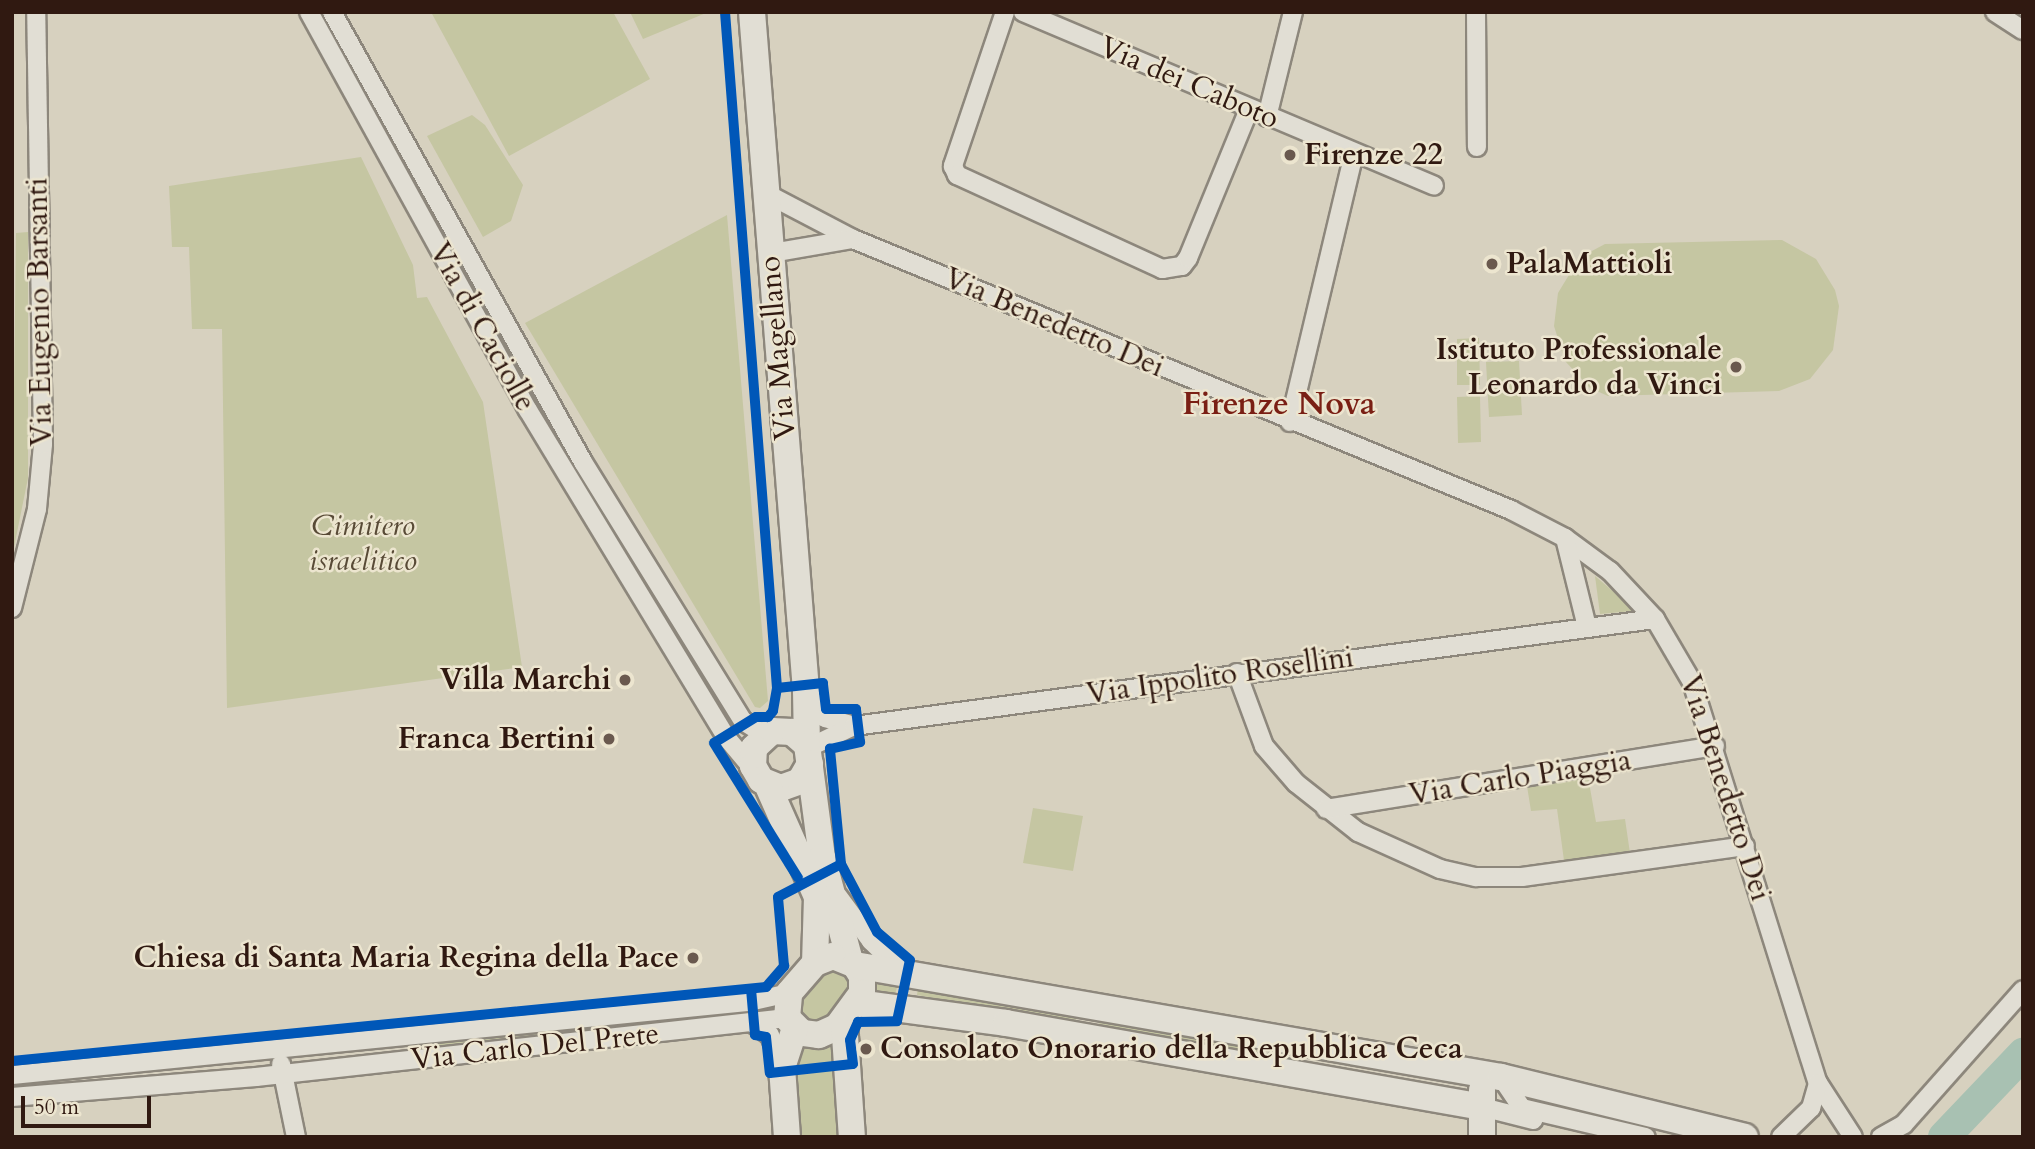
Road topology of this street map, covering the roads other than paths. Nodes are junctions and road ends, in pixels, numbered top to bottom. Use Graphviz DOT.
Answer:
graph roads {
  1 [pos="36,12"];
  2 [pos="309,12"];
  3 [pos="332,12"];
  4 [pos="752,12"];
  5 [pos="1005,12"];
  6 [pos="1023,12"];
  7 [pos="1293,12"];
  8 [pos="1476,12"];
  9 [pos="1995,12"];
  10 [pos="2023,30"];
  11 [pos="1249,109"];
  12 [pos="1267,117"];
  13 [pos="1478,147"];
  14 [pos="1354,154"];
  15 [pos="1434,186"];
  16 [pos="767,194"];
  17 [pos="853,239"];
  18 [pos="771,253"];
  19 [pos="467,260"];
  20 [pos="449,269"];
  21 [pos="1290,422"];
  22 [pos="1564,538"];
  23 [pos="671,606"];
  24 [pos="12,608"];
  25 [pos="653,617"];
  26 [pos="1655,619"];
  27 [pos="1587,627"];
  28 [pos="1237,673"];
  29 [pos="806,687"];
  30 [pos="854,726"];
  31 [pos="772,733"];
  32 [pos="1715,746"];
  33 [pos="808,752"];
  34 [pos="762,779"];
  35 [pos="1326,809"];
  36 [pos="1745,846"];
  37 [pos="832,888"];
  38 [pos="816,963"];
  39 [pos="853,963"];
  40 [pos="906,975"];
  41 [pos="2023,990"];
  42 [pos="1084,1005"];
  43 [pos="851,1012"];
  44 [pos="790,1013"];
  45 [pos="754,1024"];
  46 [pos="1078,1037"];
  47 [pos="1269,1037"];
  48 [pos="280,1050"];
  49 [pos="1264,1066"];
  50 [pos="782,1068"];
  51 [pos="282,1073"];
  52 [pos="12,1075"];
  53 [pos="1492,1076"];
  54 [pos="1821,1089"];
  55 [pos="12,1097"];
  56 [pos="1482,1107"];
  57 [pos="296,1137"];
  58 [pos="787,1137"];
  59 [pos="852,1137"];
  60 [pos="1482,1137"];
  61 [pos="1601,1137"];
  62 [pos="1646,1137"];
  63 [pos="1745,1137"];
  64 [pos="1781,1137"];
  65 [pos="1853,1137"];
  66 [pos="1881,1137"];
  1 -- 24 [label="street, Via Eugenio Barsanti"];
  2 -- 20 [label="street, Via di Caciolle"];
  3 -- 19 [label="street, Via di Caciolle"];
  4 -- 16 [label="main road, Via Magellano"];
  5 -- 11 [label="street"];
  6 -- 11 [label="street, Via dei Caboto"];
  7 -- 12 [label="street"];
  8 -- 13 [label="street"];
  9 -- 10 [label="street"];
  11 -- 12 [label="street, Via dei Caboto"];
  12 -- 14 [label="street, Via dei Caboto"];
  14 -- 15 [label="street, Via dei Caboto"];
  14 -- 21 [label="street"];
  16 -- 17 [label="street, Via Benedetto Dei"];
  16 -- 18 [label="main road, Via Magellano"];
  17 -- 18 [label="street"];
  17 -- 21 [label="street, Via Benedetto Dei"];
  18 -- 29 [label="main road, Via Magellano"];
  19 -- 20 [label="street"];
  19 -- 23 [label="street, Via di Caciolle"];
  20 -- 25 [label="street, Via di Caciolle"];
  21 -- 22 [label="street, Via Benedetto Dei"];
  22 -- 26 [label="street, Via Benedetto Dei"];
  22 -- 27 [label="street"];
  23 -- 25 [label="street"];
  23 -- 31 [label="street, Via di Caciolle"];
  25 -- 34 [label="street, Via di Caciolle"];
  26 -- 27 [label="street, Via Ippolito Rosellini"];
  26 -- 32 [label="street, Via Benedetto Dei"];
  27 -- 28 [label="street, Via Ippolito Rosellini"];
  28 -- 30 [label="street, Via Ippolito Rosellini"];
  28 -- 35 [label="street"];
  29 -- 30 [label="street, Via Ippolito Rosellini"];
  29 -- 31 [label="main road"];
  29 -- 33 [label="main road, Via Magellano"];
  30 -- 33 [label="street, Via Ippolito Rosellini"];
  31 -- 33 [label="main road"];
  31 -- 34 [label="main road"];
  32 -- 35 [label="street, Via Carlo Piaggia"];
  32 -- 36 [label="street, Via Benedetto Dei"];
  33 -- 34 [label="main road"];
  33 -- 37 [label="main road"];
  34 -- 38 [label="main road"];
  35 -- 36 [label="street"];
  36 -- 54 [label="street, Via Benedetto Dei"];
  37 -- 39 [label="main road"];
  37 -- 40 [label="street"];
  38 -- 39 [label="main road"];
  38 -- 44 [label="main road"];
  39 -- 40 [label="main road"];
  39 -- 43 [label="main road"];
  40 -- 42 [label="main road"];
  41 -- 66 [label="street"];
  42 -- 46 [label="street"];
  42 -- 47 [label="main road"];
  43 -- 44 [label="main road, Via Carlo Del Prete"];
  43 -- 46 [label="main road"];
  43 -- 59 [label="main road"];
  44 -- 45 [label="street, Via Carlo Del Prete"];
  44 -- 48 [label="street, Via Carlo Del Prete"];
  44 -- 50 [label="main road"];
  45 -- 50 [label="street"];
  45 -- 51 [label="street, Via Carlo Del Prete"];
  46 -- 49 [label="main road"];
  47 -- 49 [label="street"];
  47 -- 53 [label="main road"];
  48 -- 51 [label="street"];
  48 -- 52 [label="street, Via Carlo Del Prete"];
  49 -- 56 [label="main road"];
  50 -- 58 [label="main road"];
  51 -- 55 [label="street, Via Carlo Del Prete"];
  51 -- 57 [label="street"];
  53 -- 56 [label="main road"];
  53 -- 62 [label="street"];
  53 -- 63 [label="main road"];
  54 -- 64 [label="street"];
  54 -- 65 [label="street, Via Benedetto Dei"];
  56 -- 60 [label="main road"];
  56 -- 61 [label="street"];
}
